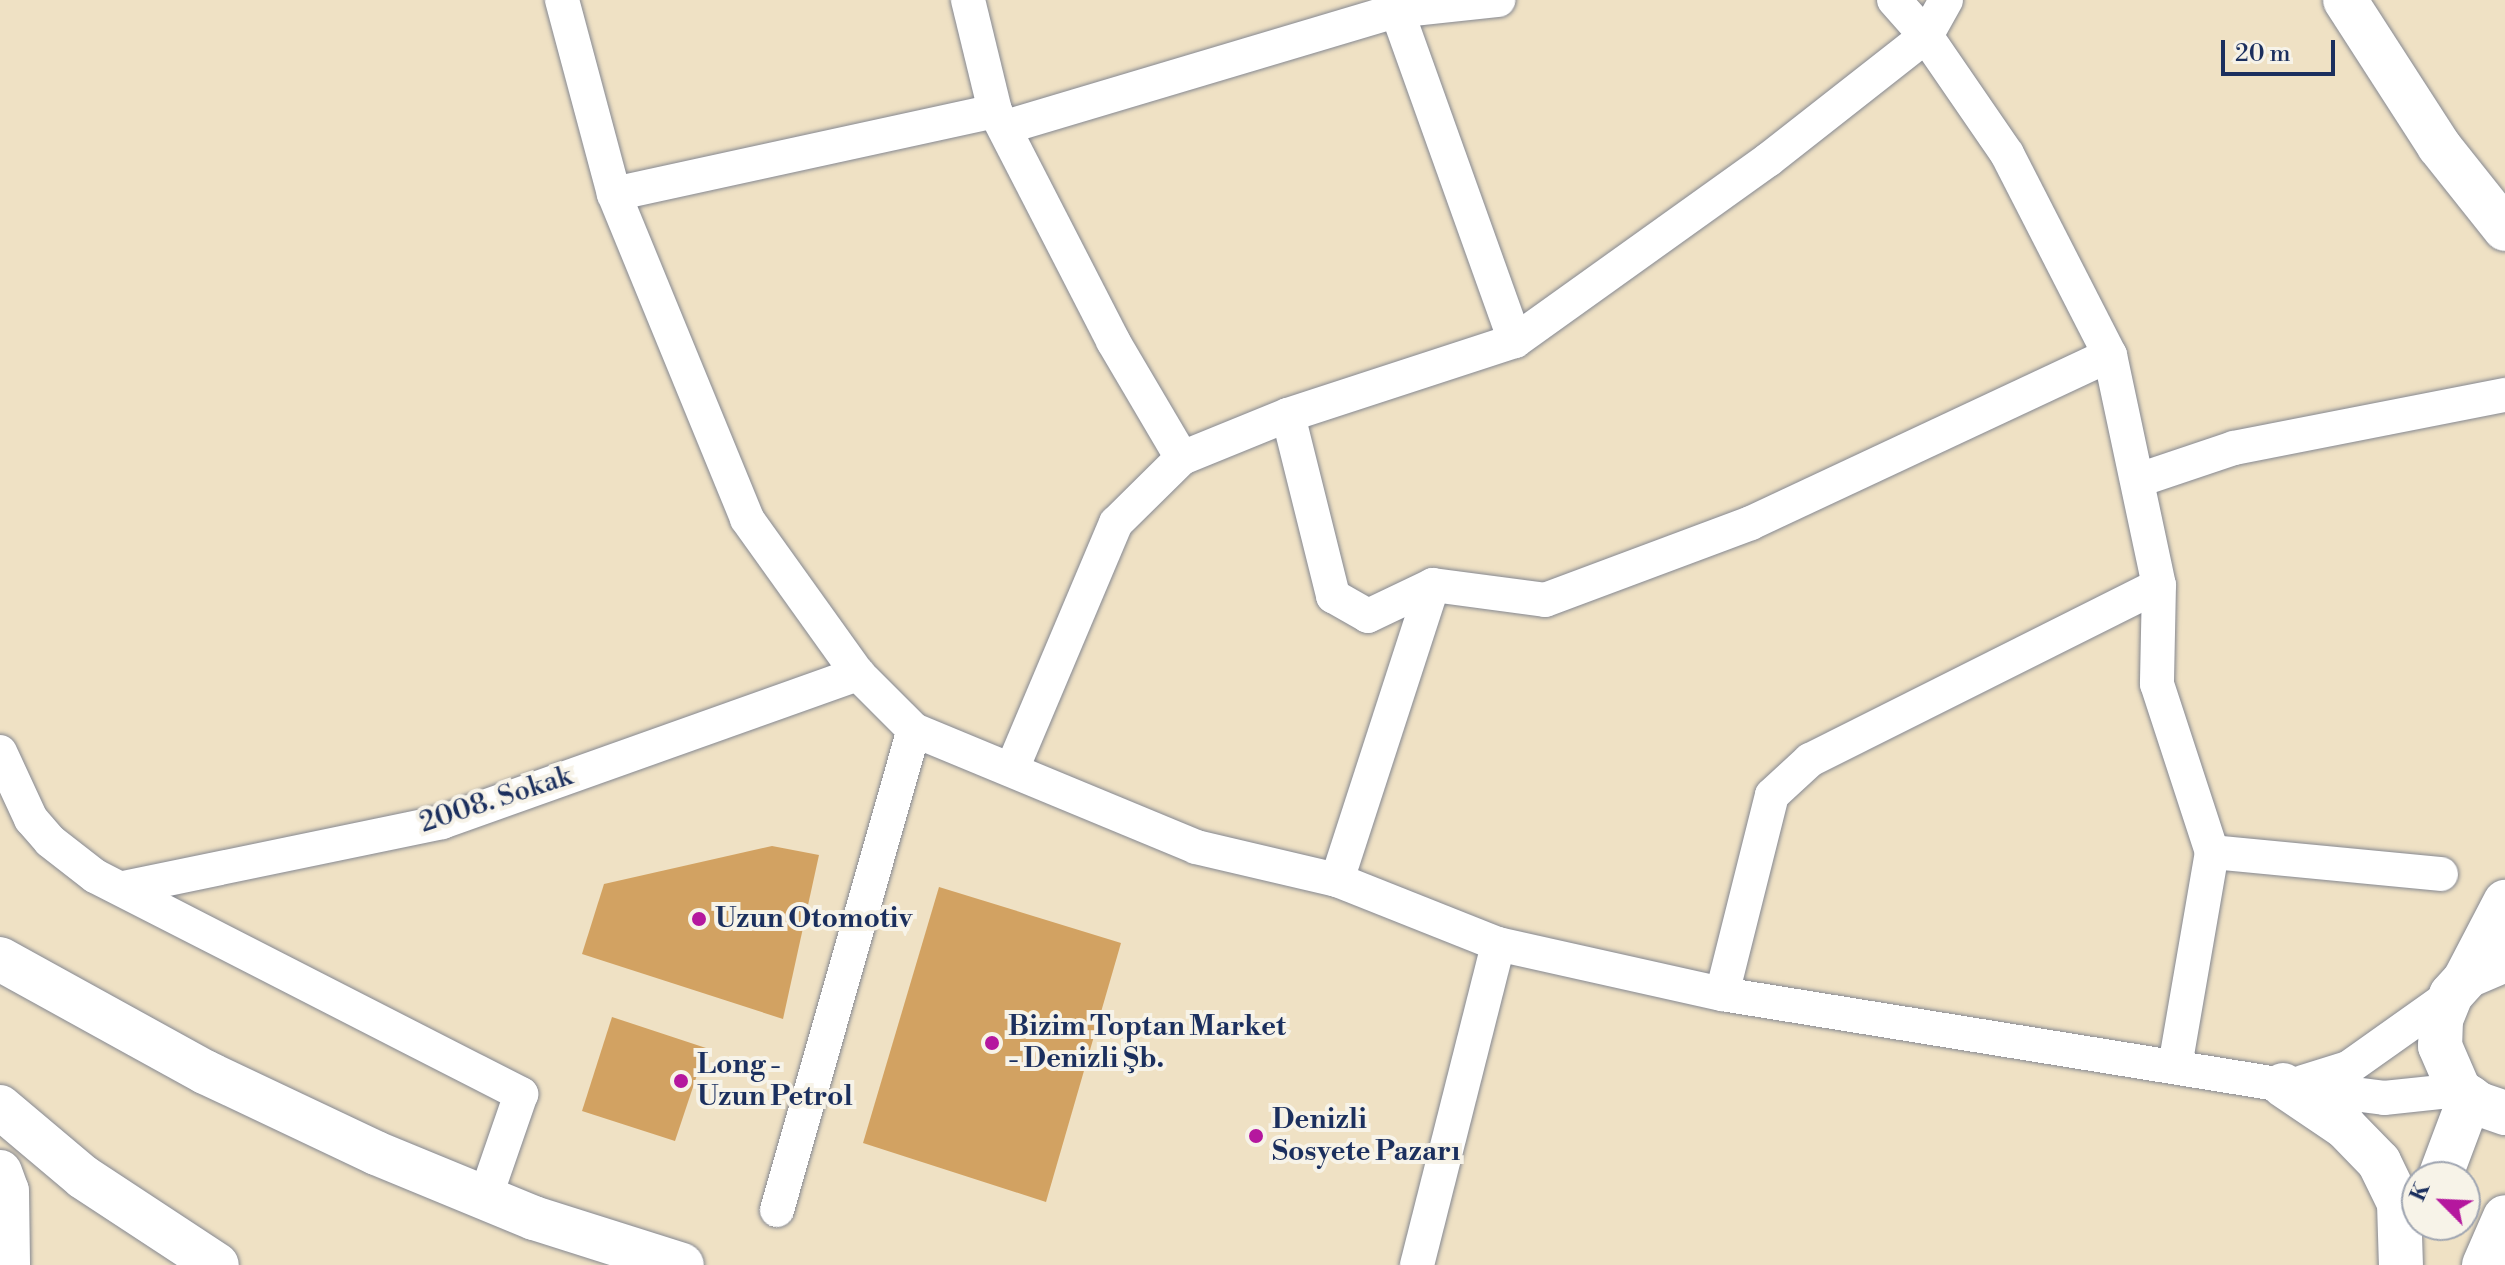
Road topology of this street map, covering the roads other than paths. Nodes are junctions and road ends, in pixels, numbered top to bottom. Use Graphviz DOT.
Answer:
graph roads {
  1 [pos="562,0"];
  2 [pos="968,0"];
  3 [pos="1498,0"];
  4 [pos="1894,0"];
  5 [pos="1946,0"];
  6 [pos="2345,0"];
  7 [pos="1394,6"];
  8 [pos="1926,36"];
  9 [pos="1000,119"];
  10 [pos="2487,193"];
  11 [pos="614,194"];
  12 [pos="2505,229"];
  13 [pos="1515,341"];
  14 [pos="2110,355"];
  15 [pos="2505,395"];
  16 [pos="1288,415"];
  17 [pos="1182,458"];
  18 [pos="2139,480"];
  19 [pos="1433,585"];
  20 [pos="2159,585"];
  21 [pos="858,674"];
  22 [pos="914,730"];
  23 [pos="0,752"];
  24 [pos="1012,769"];
  25 [pos="2212,852"];
  26 [pos="2441,874"];
  27 [pos="1337,880"];
  28 [pos="124,888"];
  29 [pos="2505,902"];
  30 [pos="1498,944"];
  31 [pos="0,959"];
  32 [pos="2505,960"];
  33 [pos="2458,987"];
  34 [pos="1722,994"];
  35 [pos="2175,1067"];
  36 [pos="2283,1085"];
  37 [pos="2478,1100"];
  38 [pos="0,1107"];
  39 [pos="2448,1161"];
  40 [pos="0,1172"];
  41 [pos="485,1198"];
  42 [pos="777,1210"];
  43 [pos="2505,1217"];
  44 [pos="2413,1241"];
  45 [pos="217,1264"];
  46 [pos="8,1265"];
  47 [pos="682,1265"];
  48 [pos="1417,1265"];
  49 [pos="2403,1265"];
  50 [pos="2484,1265"];
  1 -- 11 [label="street"];
  2 -- 9 [label="street"];
  3 -- 7 [label="street"];
  4 -- 8 [label="street"];
  5 -- 8 [label="street"];
  6 -- 10 [label="main road"];
  7 -- 9 [label="street"];
  7 -- 13 [label="street"];
  8 -- 13 [label="street"];
  8 -- 14 [label="street"];
  9 -- 11 [label="street"];
  9 -- 17 [label="street"];
  10 -- 12 [label="main road"];
  11 -- 21 [label="street"];
  13 -- 16 [label="street"];
  14 -- 18 [label="street"];
  14 -- 19 [label="street"];
  15 -- 18 [label="street"];
  16 -- 17 [label="street"];
  16 -- 19 [label="street"];
  17 -- 24 [label="street"];
  18 -- 20 [label="street"];
  19 -- 27 [label="street"];
  20 -- 25 [label="street"];
  20 -- 34 [label="street"];
  21 -- 22 [label="street"];
  21 -- 28 [label="street, 2008. Sokak"];
  22 -- 24 [label="street"];
  22 -- 42 [label="street"];
  23 -- 28 [label="street"];
  24 -- 27 [label="street"];
  25 -- 26 [label="street"];
  25 -- 35 [label="street"];
  27 -- 30 [label="street"];
  28 -- 41 [label="street"];
  29 -- 33 [label="main road"];
  30 -- 34 [label="street"];
  30 -- 48 [label="street"];
  31 -- 41 [label="main road"];
  32 -- 33 [label="main road"];
  33 -- 36 [label="street"];
  33 -- 37 [label="main road"];
  34 -- 35 [label="street"];
  35 -- 36 [label="street"];
  36 -- 37 [label="street"];
  36 -- 49 [label="main road"];
  37 -- 39 [label="main road"];
  38 -- 45 [label="main road"];
  40 -- 46 [label="main road"];
  41 -- 47 [label="main road"];
  43 -- 50 [label="main road"];
  44 -- 49 [label="main road"];
}
